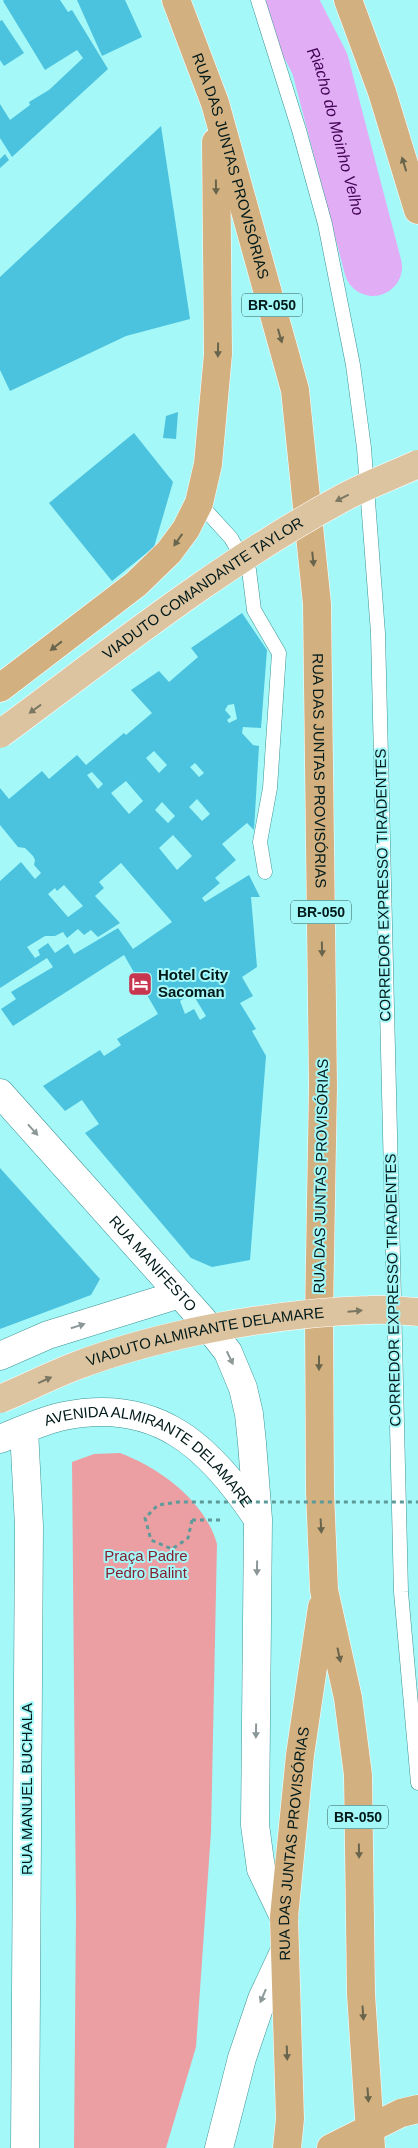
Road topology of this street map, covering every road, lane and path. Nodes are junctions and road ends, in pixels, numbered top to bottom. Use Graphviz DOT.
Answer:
graph roads {
  1 [pos="176,0"];
  2 [pos="258,0"];
  3 [pos="348,0"];
  4 [pos="382,92"];
  5 [pos="215,103"];
  6 [pos="418,144"];
  7 [pos="418,210"];
  8 [pos="418,464"];
  9 [pos="199,503"];
  10 [pos="0,688"];
  11 [pos="0,734"];
  12 [pos="265,872"];
  13 [pos="0,1093"];
  14 [pos="180,1294"];
  15 [pos="418,1312"];
  16 [pos="0,1356"];
  17 [pos="0,1400"];
  18 [pos="12,1434"];
  19 [pos="418,1502"];
  20 [pos="192,1520"];
  21 [pos="258,1520"];
  22 [pos="324,1590"];
  23 [pos="418,1783"];
  24 [pos="284,1917"];
  25 [pos="284,1952"];
  26 [pos="418,2109"];
  27 [pos="25,2148"];
  28 [pos="218,2148"];
  29 [pos="287,2148"];
  30 [pos="331,2148"];
  31 [pos="371,2148"];
  1 -- 5 [label="highway, RUA DAS JUNTAS PROVISÓRIAS / BR-050"];
  2 -- 23 [label="lane, CORREDOR EXPRESSO TIRADENTES"];
  3 -- 4 [label="highway"];
  4 -- 6 [label="highway"];
  7 -- 4 [label="highway, one-way"];
  5 -- 9 [label="highway, one-way"];
  5 -- 22 [label="highway, RUA DAS JUNTAS PROVISÓRIAS / BR-050, one-way"];
  8 -- 11 [label="main road, VIADUTO COMANDANTE TAYLOR, one-way, bridge"];
  9 -- 10 [label="highway, one-way"];
  9 -- 12 [label="lane"];
  13 -- 14 [label="main road, RUA MANIFESTO, one-way"];
  16 -- 14 [label="main road, one-way"];
  14 -- 21 [label="main road, RUA MANIFESTO, one-way"];
  17 -- 15 [label="main road, VIADUTO ALMIRANTE DELAMARE, one-way, bridge"];
  18 -- 21 [label="main road, AVENIDA ALMIRANTE DELAMARE"];
  18 -- 27 [label="main road, RUA MANUEL BUCHALA"];
  19 -- 20 [label="path, bridge"];
  21 -- 24 [label="main road, one-way"];
  22 -- 24 [label="highway, RUA DAS JUNTAS PROVISÓRIAS"];
  22 -- 31 [label="highway, RUA DAS JUNTAS PROVISÓRIAS / BR-050, one-way"];
  24 -- 25 [label="highway, RUA DAS JUNTAS PROVISÓRIAS"];
  25 -- 28 [label="main road, RUA DAS JUNTAS PROVISÓRIAS, one-way"];
  25 -- 29 [label="highway, one-way"];
  26 -- 30 [label="highway"];
}
